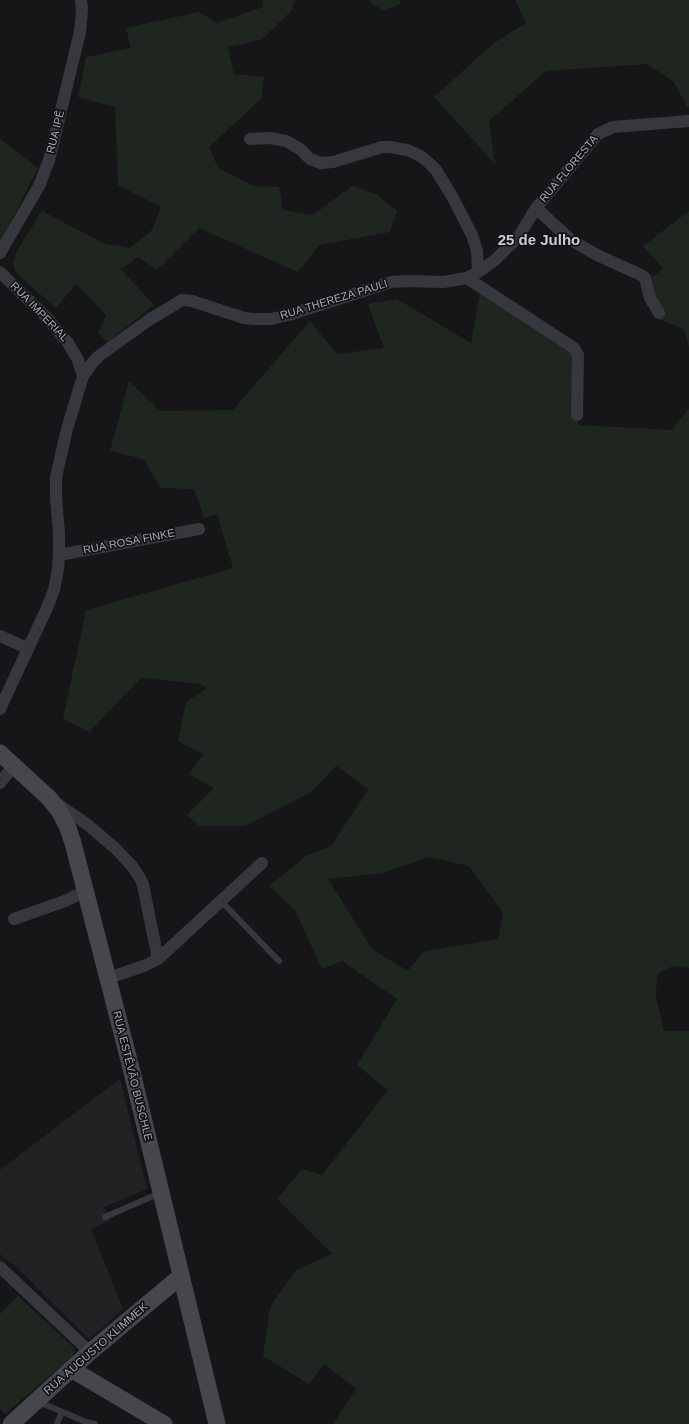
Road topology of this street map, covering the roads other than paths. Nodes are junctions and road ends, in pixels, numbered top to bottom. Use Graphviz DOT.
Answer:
graph roads {
  1 [pos="80,0"];
  2 [pos="689,121"];
  3 [pos="250,139"];
  4 [pos="536,208"];
  5 [pos="0,253"];
  6 [pos="0,272"];
  7 [pos="478,272"];
  8 [pos="466,278"];
  9 [pos="659,313"];
  10 [pos="83,376"];
  11 [pos="577,415"];
  12 [pos="199,529"];
  13 [pos="59,555"];
  14 [pos="0,636"];
  15 [pos="27,648"];
  16 [pos="0,709"];
  17 [pos="0,753"];
  18 [pos="14,765"];
  19 [pos="0,783"];
  20 [pos="49,798"];
  21 [pos="262,863"];
  22 [pos="86,891"];
  23 [pos="221,901"];
  24 [pos="14,920"];
  25 [pos="158,959"];
  26 [pos="278,961"];
  27 [pos="108,978"];
  28 [pos="161,1192"];
  29 [pos="105,1217"];
  30 [pos="0,1267"];
  31 [pos="181,1276"];
  32 [pos="90,1352"];
  33 [pos="71,1369"];
  34 [pos="37,1401"];
  35 [pos="62,1412"];
  36 [pos="11,1424"];
  37 [pos="57,1424"];
  38 [pos="95,1424"];
  39 [pos="164,1424"];
  40 [pos="218,1424"];
  1 -- 5 [label="street, RUA IPÊ"];
  2 -- 4 [label="street, RUA FLORESTA"];
  3 -- 7 [label="street"];
  4 -- 7 [label="street, RUA FLORESTA"];
  4 -- 9 [label="street"];
  6 -- 10 [label="street, RUA IMPERIAL"];
  7 -- 8 [label="street, RUA THEREZA PAULI"];
  8 -- 10 [label="street, RUA THEREZA PAULI"];
  8 -- 11 [label="street"];
  10 -- 13 [label="street, RUA THEREZA PAULI"];
  12 -- 13 [label="street, RUA ROSA FINKE"];
  13 -- 15 [label="street, RUA THEREZA PAULI"];
  14 -- 15 [label="street"];
  15 -- 16 [label="street, RUA THEREZA PAULI"];
  17 -- 18 [label="street, RUA ESTÊVÃO BUSCHLE"];
  18 -- 19 [label="street"];
  18 -- 20 [label="street, RUA ESTÊVÃO BUSCHLE"];
  20 -- 22 [label="street, RUA ESTÊVÃO BUSCHLE"];
  20 -- 25 [label="street"];
  21 -- 23 [label="street"];
  22 -- 24 [label="street"];
  22 -- 27 [label="street, RUA ESTÊVÃO BUSCHLE"];
  23 -- 25 [label="street"];
  23 -- 26 [label="lane"];
  25 -- 27 [label="street"];
  27 -- 28 [label="street, RUA ESTÊVÃO BUSCHLE"];
  28 -- 29 [label="lane"];
  28 -- 31 [label="street, RUA ESTÊVÃO BUSCHLE"];
  30 -- 32 [label="street"];
  31 -- 32 [label="street, RUA AUGUSTO KLIMMEK"];
  31 -- 40 [label="street, RUA ESTÊVÃO BUSCHLE"];
  32 -- 33 [label="street, RUA AUGUSTO KLIMMEK"];
  33 -- 34 [label="street, RUA AUGUSTO KLIMMEK"];
  33 -- 39 [label="street"];
  34 -- 35 [label="lane"];
  34 -- 36 [label="street, RUA AUGUSTO KLIMMEK"];
  35 -- 37 [label="lane"];
  35 -- 38 [label="lane"];
}
